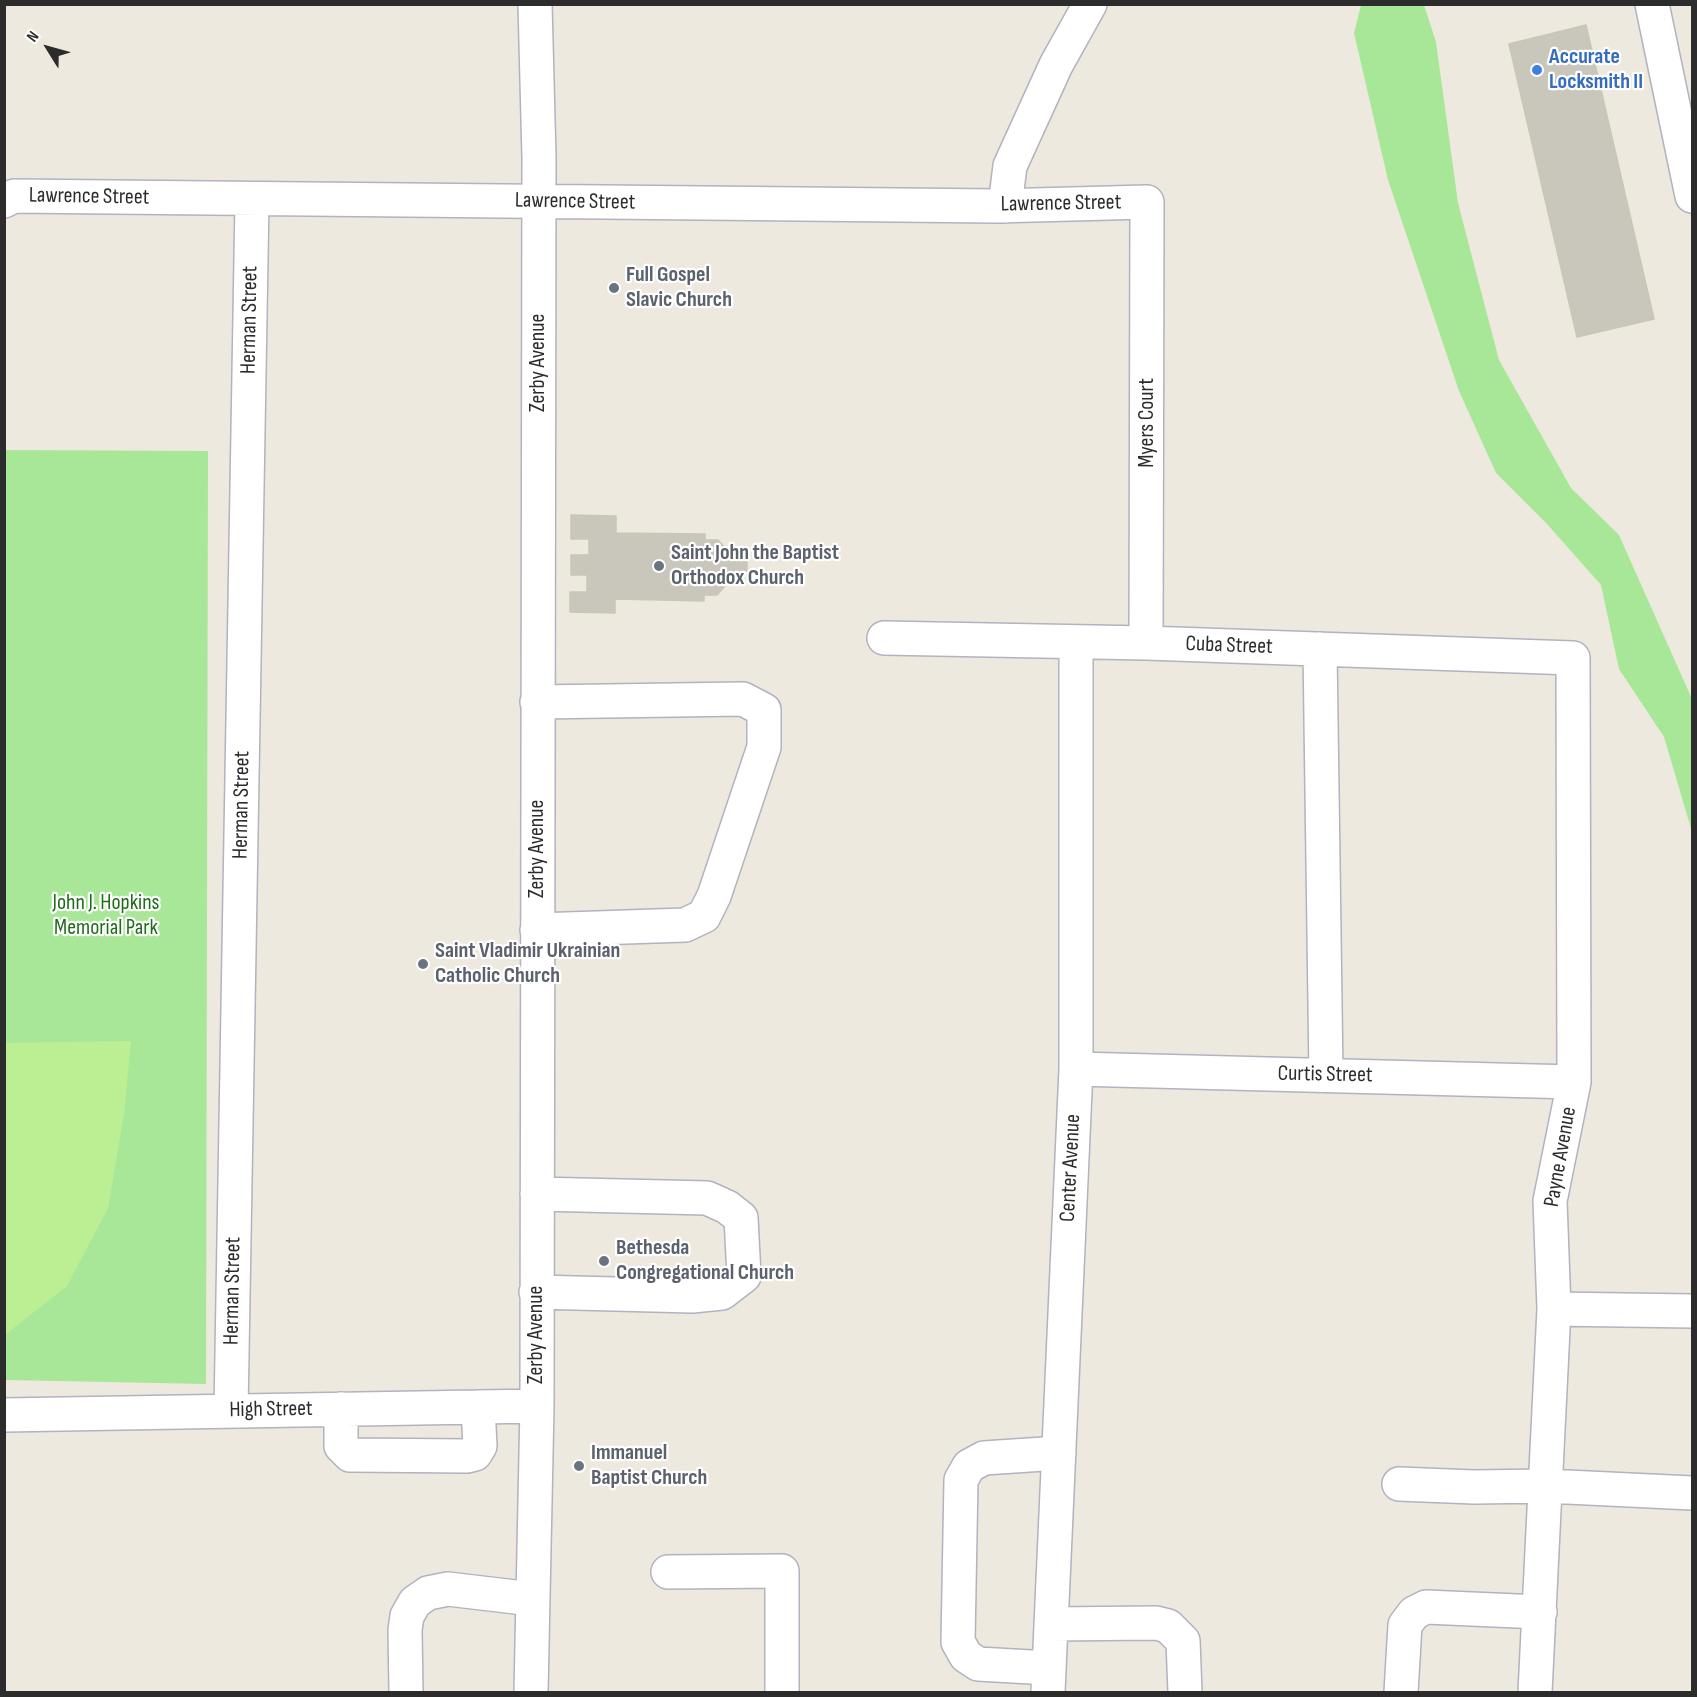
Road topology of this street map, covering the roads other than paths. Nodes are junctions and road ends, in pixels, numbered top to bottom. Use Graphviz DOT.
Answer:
graph roads {
  1 [pos="535,4"];
  2 [pos="1090,4"];
  3 [pos="1652,4"];
  4 [pos="1692,196"];
  5 [pos="252,200"];
  6 [pos="538,200"];
  7 [pos="4,201"];
  8 [pos="1147,202"];
  9 [pos="1005,206"];
  10 [pos="884,638"];
  11 [pos="1076,644"];
  12 [pos="1146,644"];
  13 [pos="1320,649"];
  14 [pos="1573,658"];
  15 [pos="537,702"];
  16 [pos="537,930"];
  17 [pos="1076,1069"];
  18 [pos="1326,1076"];
  19 [pos="1574,1082"];
  20 [pos="537,1194"];
  21 [pos="536,1292"];
  22 [pos="1554,1309"];
  23 [pos="1692,1311"];
  24 [pos="537,1406"];
  25 [pos="478,1407"];
  26 [pos="341,1409"];
  27 [pos="231,1411"];
  28 [pos="4,1415"];
  29 [pos="1059,1453"];
  30 [pos="1400,1484"];
  31 [pos="1546,1486"];
  32 [pos="1692,1493"];
  33 [pos="668,1572"];
  34 [pos="532,1599"];
  35 [pos="1539,1612"];
  36 [pos="1051,1624"];
  37 [pos="1048,1680"];
  38 [pos="406,1692"];
  39 [pos="531,1692"];
  40 [pos="782,1692"];
  41 [pos="1185,1692"];
  42 [pos="1401,1692"];
  43 [pos="1535,1692"];
  1 -- 6 [label="street, Zerby Avenue"];
  2 -- 9 [label="street"];
  3 -- 4 [label="street"];
  5 -- 6 [label="street, Lawrence Street"];
  5 -- 7 [label="street, Lawrence Street"];
  5 -- 27 [label="street, Herman Street"];
  6 -- 9 [label="street, Lawrence Street"];
  6 -- 15 [label="street, Zerby Avenue"];
  8 -- 9 [label="street, Lawrence Street"];
  8 -- 12 [label="street, Myers Court"];
  10 -- 11 [label="street, Cuba Street"];
  11 -- 12 [label="street, Cuba Street"];
  11 -- 17 [label="street, Center Avenue"];
  12 -- 13 [label="street, Cuba Street"];
  13 -- 14 [label="street, Cuba Street"];
  13 -- 18 [label="street"];
  14 -- 19 [label="street, Payne Avenue"];
  15 -- 16 [label="street, Zerby Avenue"];
  15 -- 16 [label="street"];
  16 -- 20 [label="street, Zerby Avenue"];
  17 -- 18 [label="street, Curtis Street"];
  17 -- 29 [label="street, Center Avenue"];
  18 -- 19 [label="street, Curtis Street"];
  19 -- 22 [label="street, Payne Avenue"];
  20 -- 21 [label="street, Zerby Avenue"];
  20 -- 21 [label="street"];
  21 -- 24 [label="street, Zerby Avenue"];
  22 -- 23 [label="street"];
  22 -- 31 [label="street, Payne Avenue"];
  24 -- 25 [label="street, High Street"];
  24 -- 34 [label="street, Zerby Avenue"];
  25 -- 26 [label="street, High Street"];
  25 -- 26 [label="street"];
  26 -- 27 [label="street, High Street"];
  27 -- 28 [label="street, High Street"];
  29 -- 36 [label="street, Center Avenue"];
  29 -- 37 [label="street"];
  30 -- 31 [label="street"];
  31 -- 32 [label="street"];
  31 -- 35 [label="street, Payne Avenue"];
  33 -- 40 [label="street"];
  34 -- 38 [label="street"];
  34 -- 39 [label="street, Zerby Avenue"];
  35 -- 42 [label="street"];
  35 -- 43 [label="street, Payne Avenue"];
  36 -- 37 [label="street, Center Avenue"];
  36 -- 41 [label="street"];
}
